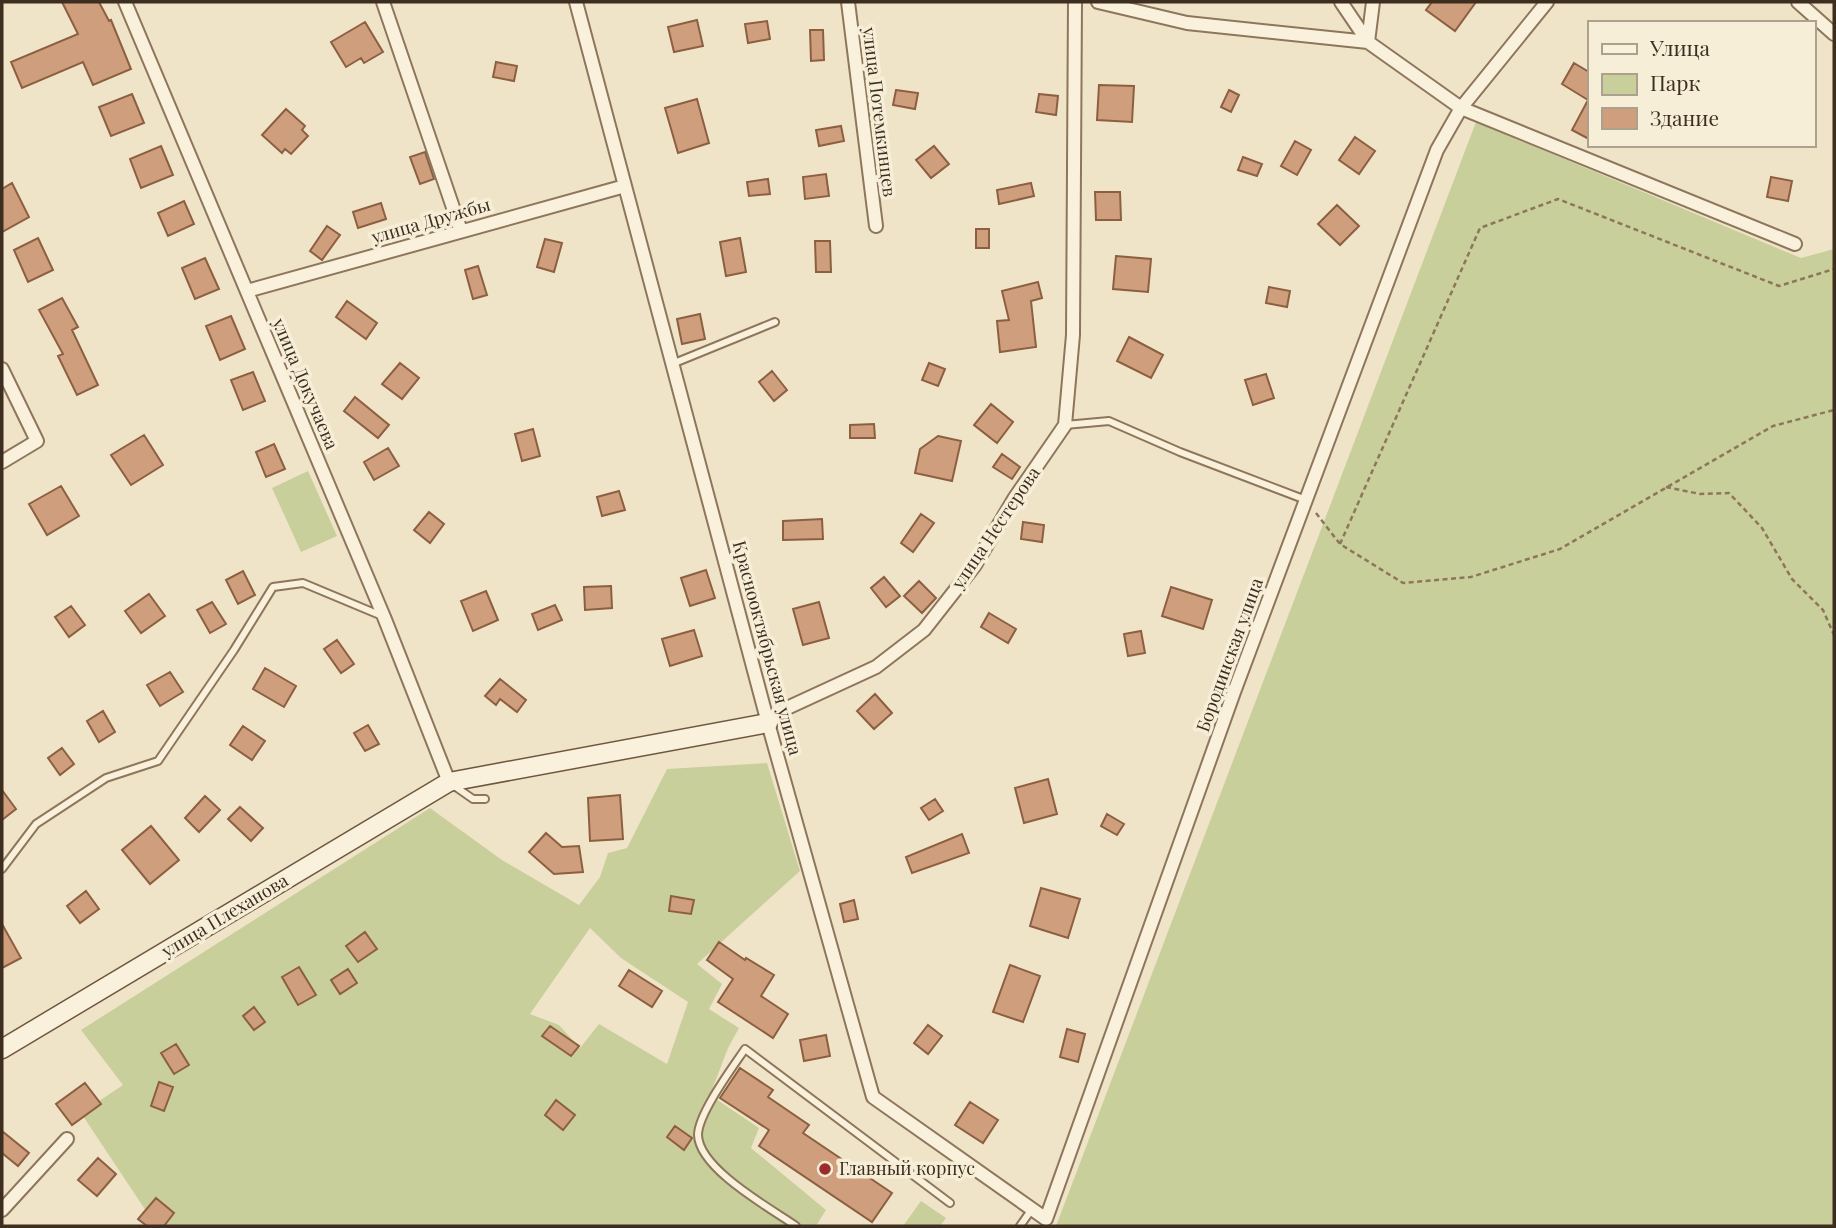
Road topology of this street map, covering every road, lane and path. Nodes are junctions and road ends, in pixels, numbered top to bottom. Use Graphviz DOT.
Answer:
graph roads {
  1 [pos="125,2"];
  2 [pos="383,2"];
  3 [pos="576,2"];
  4 [pos="848,2"];
  5 [pos="1075,2"];
  6 [pos="1098,2"];
  7 [pos="1341,2"];
  8 [pos="1373,2"];
  9 [pos="1547,2"];
  10 [pos="1798,2"];
  11 [pos="1834,34"];
  12 [pos="1368,42"];
  13 [pos="1461,108"];
  14 [pos="625,186"];
  15 [pos="876,226"];
  16 [pos="461,231"];
  17 [pos="1795,244"];
  18 [pos="1834,269"];
  19 [pos="247,292"];
  20 [pos="775,322"];
  21 [pos="672,364"];
  22 [pos="2,369"];
  23 [pos="1834,410"];
  24 [pos="1065,425"];
  25 [pos="2,462"];
  26 [pos="1666,487"];
  27 [pos="1306,500"];
  28 [pos="1340,544"];
  29 [pos="384,617"];
  30 [pos="1834,635"];
  31 [pos="768,723"];
  32 [pos="449,782"];
  33 [pos="485,799"];
  34 [pos="2,869"];
  35 [pos="2,1049"];
  36 [pos="67,1139"];
  37 [pos="950,1203"];
  38 [pos="1032,1209"];
  39 [pos="2,1210"];
  40 [pos="1046,1219"];
  41 [pos="796,1226"];
  42 [pos="1020,1226"];
  1 -- 19 [label="street, улица Докучаева"];
  2 -- 16 [label="street"];
  3 -- 14 [label="street, Краснооктябрьская улица"];
  4 -- 15 [label="street, улица Потемкинцев"];
  5 -- 24 [label="street, улица Нестерова"];
  6 -- 12 [label="street"];
  7 -- 12 [label="street"];
  8 -- 12 [label="street"];
  9 -- 13 [label="street, Бородинская улица"];
  10 -- 11 [label="street"];
  12 -- 13 [label="street"];
  13 -- 17 [label="street"];
  13 -- 27 [label="street, Бородинская улица"];
  14 -- 16 [label="street, улица Дружбы"];
  14 -- 21 [label="street, Краснооктябрьская улица"];
  16 -- 19 [label="street, улица Дружбы"];
  18 -- 28 [label="path"];
  19 -- 29 [label="street, улица Докучаева"];
  20 -- 21 [label="lane"];
  21 -- 31 [label="street, Краснооктябрьская улица"];
  22 -- 25 [label="street"];
  23 -- 26 [label="path"];
  24 -- 27 [label="lane"];
  24 -- 31 [label="street, улица Нестерова"];
  26 -- 28 [label="path"];
  26 -- 30 [label="path"];
  27 -- 28 [label="path"];
  27 -- 40 [label="street, Бородинская улица"];
  29 -- 32 [label="street, улица Докучаева"];
  29 -- 34 [label="lane"];
  31 -- 32 [label="street, улица Нестерова"];
  31 -- 38 [label="street, Краснооктябрьская улица"];
  32 -- 33 [label="lane"];
  32 -- 35 [label="street, улица Плеханова"];
  36 -- 39 [label="street"];
  37 -- 41 [label="lane"];
  38 -- 40 [label="street, Краснооктябрьская улица"];
  38 -- 42 [label="lane"];
}
